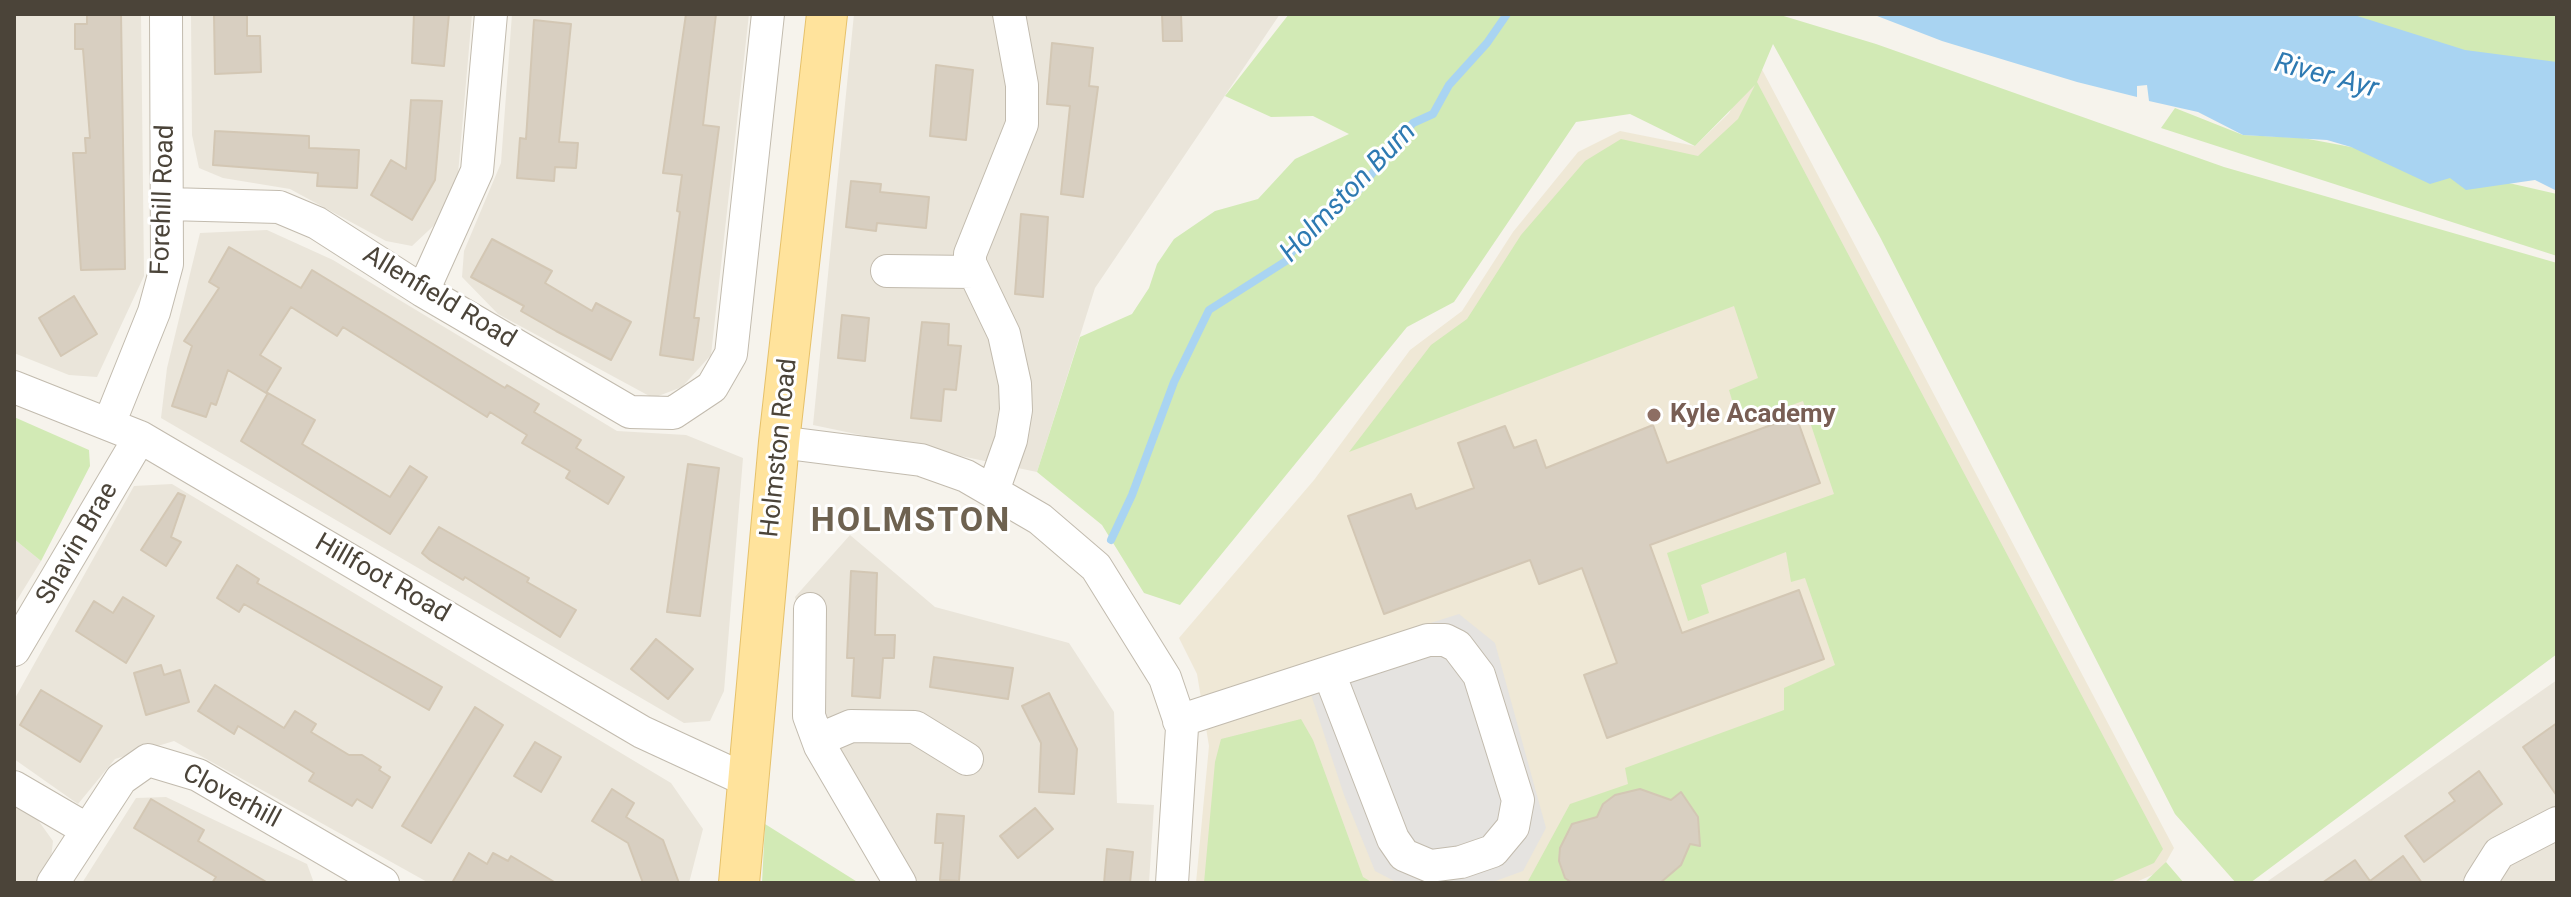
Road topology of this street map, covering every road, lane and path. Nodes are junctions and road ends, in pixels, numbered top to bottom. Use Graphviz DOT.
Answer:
graph roads {
  1 [pos="166,14"];
  2 [pos="491,14"];
  3 [pos="768,14"];
  4 [pos="827,14"];
  5 [pos="1009,14"];
  6 [pos="168,204"];
  7 [pos="887,271"];
  8 [pos="974,272"];
  9 [pos="423,291"];
  10 [pos="14,387"];
  11 [pos="109,424"];
  12 [pos="140,437"];
  13 [pos="779,442"];
  14 [pos="993,491"];
  15 [pos="810,609"];
  16 [pos="14,650"];
  17 [pos="1329,673"];
  18 [pos="1179,721"];
  19 [pos="818,740"];
  20 [pos="967,759"];
  21 [pos="746,780"];
  22 [pos="14,787"];
  23 [pos="2557,823"];
  24 [pos="86,829"];
  25 [pos="344,873"];
  26 [pos="53,883"];
  27 [pos="383,883"];
  28 [pos="739,883"];
  29 [pos="900,883"];
  30 [pos="1172,883"];
  31 [pos="2480,883"];
  1 -- 6 [label="street, Forehill Road"];
  2 -- 9 [label="street"];
  3 -- 9 [label="street, Allenfield Road"];
  4 -- 13 [label="main road, Holmston Road"];
  5 -- 8 [label="street"];
  6 -- 9 [label="street, Allenfield Road"];
  6 -- 11 [label="street, Forehill Road"];
  7 -- 8 [label="street"];
  8 -- 14 [label="street"];
  10 -- 11 [label="street, Hillfoot Road"];
  11 -- 12 [label="street, Hillfoot Road"];
  12 -- 16 [label="street, Shavin Brae"];
  12 -- 21 [label="street, Hillfoot Road"];
  13 -- 14 [label="street"];
  13 -- 21 [label="main road, Holmston Road"];
  14 -- 18 [label="street"];
  15 -- 19 [label="street"];
  17 -- 17 [label="street"];
  17 -- 18 [label="street"];
  18 -- 30 [label="street"];
  19 -- 20 [label="street"];
  19 -- 29 [label="street"];
  21 -- 28 [label="main road, Holmston Road"];
  22 -- 24 [label="street"];
  23 -- 31 [label="street"];
  24 -- 25 [label="street, Cloverhill"];
  24 -- 26 [label="street, Cloverhill"];
  25 -- 27 [label="street, Cloverhill"];
}
